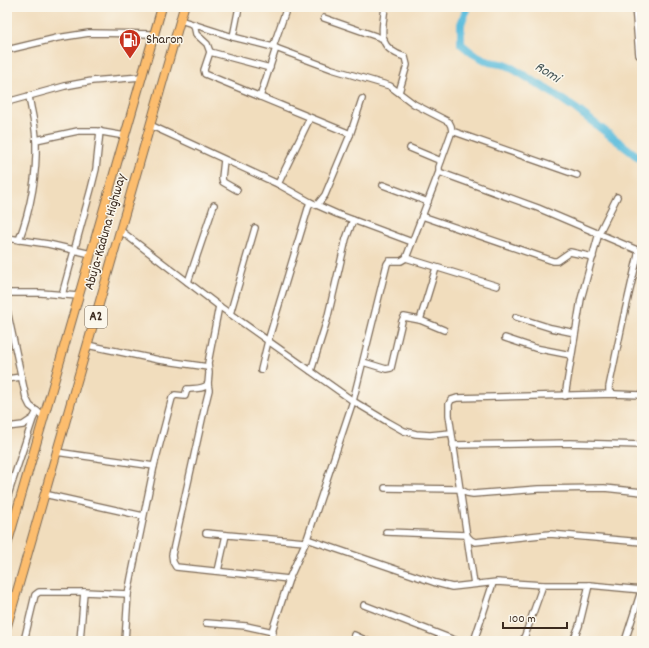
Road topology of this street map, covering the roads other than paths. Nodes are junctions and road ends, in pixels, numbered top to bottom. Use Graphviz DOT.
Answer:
graph roads {
  1 [pos="162,7"];
  2 [pos="184,7"];
  3 [pos="239,7"];
  4 [pos="287,7"];
  5 [pos="385,7"];
  6 [pos="635,7"];
  7 [pos="324,18"];
  8 [pos="180,20"];
  9 [pos="194,25"];
  10 [pos="154,34"];
  11 [pos="233,37"];
  12 [pos="384,39"];
  13 [pos="275,48"];
  14 [pos="7,50"];
  15 [pos="210,52"];
  16 [pos="639,55"];
  17 [pos="270,68"];
  18 [pos="141,77"];
  19 [pos="399,92"];
  20 [pos="29,96"];
  21 [pos="260,97"];
  22 [pos="362,99"];
  23 [pos="7,102"];
  24 [pos="310,118"];
  25 [pos="150,125"];
  26 [pos="100,131"];
  27 [pos="452,131"];
  28 [pos="350,135"];
  29 [pos="125,136"];
  30 [pos="36,140"];
  31 [pos="410,148"];
  32 [pos="224,160"];
  33 [pos="441,161"];
  34 [pos="439,174"];
  35 [pos="577,175"];
  36 [pos="278,184"];
  37 [pos="384,185"];
  38 [pos="237,190"];
  39 [pos="617,197"];
  40 [pos="310,202"];
  41 [pos="428,202"];
  42 [pos="214,205"];
  43 [pos="317,205"];
  44 [pos="422,216"];
  45 [pos="353,220"];
  46 [pos="255,228"];
  47 [pos="120,231"];
  48 [pos="599,233"];
  49 [pos="7,238"];
  50 [pos="19,240"];
  51 [pos="412,242"];
  52 [pos="642,247"];
  53 [pos="74,250"];
  54 [pos="91,254"];
  55 [pos="640,256"];
  56 [pos="593,257"];
  57 [pos="406,258"];
  58 [pos="436,268"];
  59 [pos="188,282"];
  60 [pos="497,286"];
  61 [pos="7,293"];
  62 [pos="62,295"];
  63 [pos="78,296"];
  64 [pos="219,306"];
  65 [pos="7,310"];
  66 [pos="230,314"];
  67 [pos="516,317"];
  68 [pos="420,320"];
  69 [pos="444,330"];
  70 [pos="575,333"];
  71 [pos="505,338"];
  72 [pos="268,341"];
  73 [pos="87,345"];
  74 [pos="571,355"];
  75 [pos="363,362"];
  76 [pos="208,367"];
  77 [pos="261,370"];
  78 [pos="311,371"];
  79 [pos="21,377"];
  80 [pos="7,379"];
  81 [pos="208,384"];
  82 [pos="614,394"];
  83 [pos="642,395"];
  84 [pos="565,396"];
  85 [pos="354,401"];
  86 [pos="40,413"];
  87 [pos="33,419"];
  88 [pos="7,427"];
  89 [pos="451,434"];
  90 [pos="453,445"];
  91 [pos="642,445"];
  92 [pos="56,452"];
  93 [pos="154,466"];
  94 [pos="385,488"];
  95 [pos="460,489"];
  96 [pos="642,492"];
  97 [pos="44,494"];
  98 [pos="7,498"];
  99 [pos="143,516"];
  100 [pos="206,532"];
  101 [pos="386,532"];
  102 [pos="226,535"];
  103 [pos="466,535"];
  104 [pos="306,540"];
  105 [pos="642,542"];
  106 [pos="7,545"];
  107 [pos="218,571"];
  108 [pos="289,579"];
  109 [pos="493,583"];
  110 [pos="474,584"];
  111 [pos="543,584"];
  112 [pos="589,585"];
  113 [pos="642,589"];
  114 [pos="84,592"];
  115 [pos="128,594"];
  116 [pos="364,605"];
  117 [pos="206,623"];
  118 [pos="7,626"];
  119 [pos="273,632"];
  120 [pos="354,635"];
  121 [pos="24,641"];
  122 [pos="80,641"];
  123 [pos="125,641"];
  124 [pos="271,641"];
  125 [pos="367,641"];
  126 [pos="457,641"];
  127 [pos="474,641"];
  128 [pos="523,641"];
  129 [pos="573,641"];
  130 [pos="626,641"];
  1 -- 10 [label="highway, Abuja-Kaduna Highway / A2"];
  2 -- 8 [label="highway, Abuja-Kaduna Highway / A2"];
  3 -- 11 [label="street"];
  4 -- 13 [label="street"];
  5 -- 12 [label="street"];
  6 -- 16 [label="street"];
  7 -- 12 [label="street"];
  8 -- 9 [label="street"];
  8 -- 25 [label="highway, Abuja-Kaduna Highway / A2"];
  9 -- 11 [label="street"];
  9 -- 15 [label="street"];
  10 -- 14 [label="street"];
  10 -- 18 [label="highway, Abuja-Kaduna Highway / A2"];
  11 -- 13 [label="street"];
  12 -- 19 [label="street"];
  13 -- 17 [label="street"];
  13 -- 19 [label="street"];
  15 -- 17 [label="street"];
  15 -- 21 [label="street"];
  17 -- 21 [label="street"];
  18 -- 20 [label="street"];
  18 -- 29 [label="highway, Abuja-Kaduna Highway / A2"];
  19 -- 27 [label="street"];
  20 -- 23 [label="street"];
  20 -- 30 [label="street"];
  21 -- 24 [label="street"];
  22 -- 28 [label="street"];
  24 -- 28 [label="street"];
  24 -- 36 [label="street"];
  25 -- 32 [label="street"];
  25 -- 47 [label="highway, Abuja-Kaduna Highway / A2"];
  26 -- 29 [label="street"];
  26 -- 30 [label="street"];
  26 -- 53 [label="street"];
  27 -- 33 [label="street"];
  27 -- 35 [label="street"];
  28 -- 43 [label="street"];
  29 -- 54 [label="highway, Abuja-Kaduna Highway / A2"];
  30 -- 50 [label="street"];
  31 -- 33 [label="street"];
  32 -- 36 [label="street"];
  32 -- 38 [label="street"];
  33 -- 34 [label="street"];
  34 -- 41 [label="street"];
  34 -- 48 [label="street"];
  36 -- 40 [label="street"];
  37 -- 41 [label="street"];
  39 -- 48 [label="street"];
  40 -- 43 [label="street"];
  40 -- 72 [label="street"];
  41 -- 44 [label="street"];
  42 -- 59 [label="street"];
  43 -- 45 [label="street"];
  44 -- 51 [label="street"];
  44 -- 56 [label="street"];
  45 -- 51 [label="street"];
  45 -- 78 [label="street"];
  46 -- 66 [label="street"];
  47 -- 59 [label="street"];
  47 -- 73 [label="highway, Abuja-Kaduna Highway / A2"];
  48 -- 55 [label="street"];
  48 -- 56 [label="street"];
  49 -- 50 [label="street"];
  50 -- 53 [label="street"];
  51 -- 57 [label="street"];
  52 -- 55 [label="street"];
  53 -- 54 [label="street"];
  53 -- 62 [label="street"];
  54 -- 63 [label="highway, Abuja-Kaduna Highway / A2"];
  55 -- 82 [label="street"];
  56 -- 70 [label="street"];
  57 -- 58 [label="street"];
  57 -- 75 [label="street"];
  58 -- 60 [label="street"];
  58 -- 68 [label="street"];
  59 -- 64 [label="street"];
  61 -- 62 [label="street"];
  62 -- 63 [label="street"];
  63 -- 86 [label="highway, Abuja-Kaduna Highway / A2"];
  64 -- 66 [label="street"];
  64 -- 76 [label="street"];
  65 -- 79 [label="street"];
  66 -- 72 [label="street"];
  67 -- 70 [label="street"];
  68 -- 69 [label="street"];
  68 -- 75 [label="street"];
  70 -- 74 [label="street"];
  71 -- 74 [label="street"];
  72 -- 77 [label="street"];
  72 -- 78 [label="street"];
  73 -- 76 [label="street"];
  73 -- 92 [label="highway, Abuja-Kaduna Highway / A2"];
  74 -- 84 [label="street"];
  75 -- 85 [label="street"];
  76 -- 81 [label="street"];
  78 -- 85 [label="street"];
  79 -- 80 [label="street"];
  79 -- 86 [label="street"];
  81 -- 93 [label="street"];
  81 -- 107 [label="street"];
  82 -- 83 [label="street"];
  82 -- 84 [label="street"];
  84 -- 89 [label="street"];
  85 -- 89 [label="street"];
  85 -- 104 [label="street"];
  86 -- 87 [label="street"];
  86 -- 106 [label="highway, Abuja-Kaduna Highway / A2"];
  87 -- 88 [label="street"];
  87 -- 98 [label="street"];
  89 -- 90 [label="street"];
  90 -- 91 [label="street"];
  90 -- 95 [label="street"];
  92 -- 93 [label="street"];
  92 -- 97 [label="highway, Abuja-Kaduna Highway / A2"];
  93 -- 99 [label="street"];
  94 -- 95 [label="street"];
  95 -- 96 [label="street"];
  95 -- 103 [label="street"];
  97 -- 99 [label="street"];
  97 -- 118 [label="highway, Abuja-Kaduna Highway / A2"];
  99 -- 115 [label="street"];
  100 -- 102 [label="street"];
  101 -- 103 [label="street"];
  102 -- 104 [label="street"];
  102 -- 107 [label="street"];
  103 -- 105 [label="street"];
  103 -- 110 [label="street"];
  104 -- 108 [label="street"];
  104 -- 110 [label="street"];
  107 -- 108 [label="street"];
  108 -- 119 [label="street"];
  109 -- 110 [label="street"];
  109 -- 111 [label="street"];
  109 -- 127 [label="street"];
  111 -- 112 [label="street"];
  111 -- 128 [label="street"];
  112 -- 113 [label="street"];
  112 -- 129 [label="street"];
  113 -- 130 [label="street"];
  114 -- 115 [label="street"];
  114 -- 121 [label="street"];
  114 -- 122 [label="street"];
  115 -- 123 [label="street"];
  116 -- 126 [label="street"];
  117 -- 119 [label="street"];
  119 -- 124 [label="street"];
  120 -- 125 [label="street"];
}
